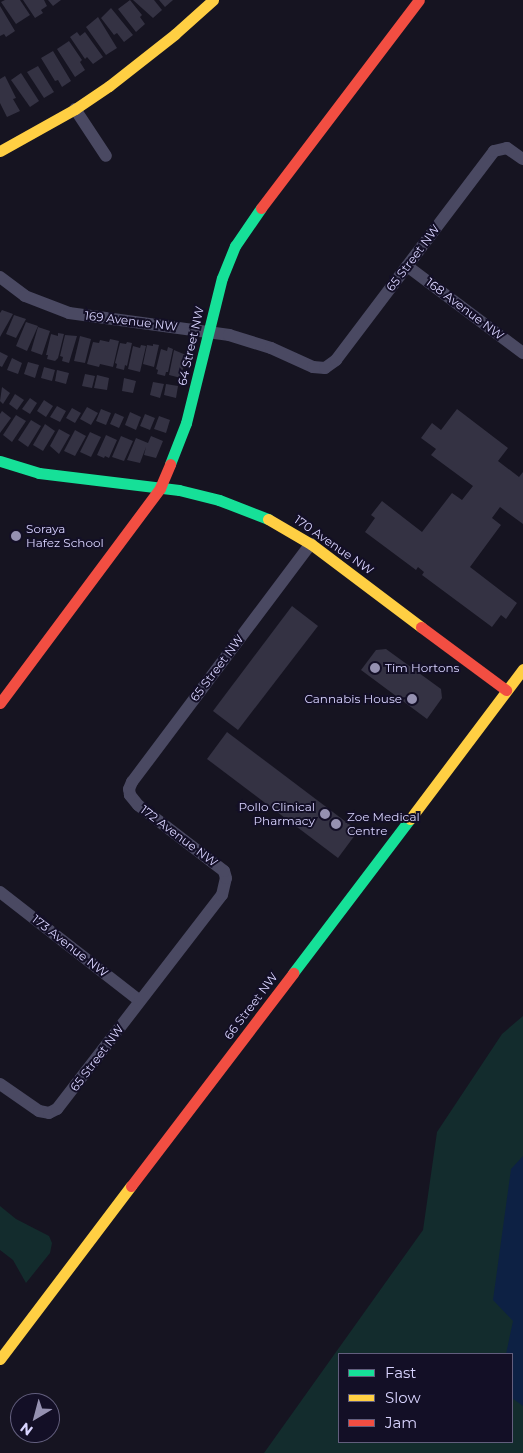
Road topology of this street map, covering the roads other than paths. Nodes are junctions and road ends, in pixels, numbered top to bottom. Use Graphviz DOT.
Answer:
graph roads {
  1 [pos="213,0"];
  2 [pos="411,2"];
  3 [pos="74,109"];
  4 [pos="0,150"];
  5 [pos="106,156"];
  6 [pos="523,159"];
  7 [pos="407,266"];
  8 [pos="0,277"];
  9 [pos="209,331"];
  10 [pos="523,353"];
  11 [pos="325,368"];
  12 [pos="0,461"];
  13 [pos="160,488"];
  14 [pos="311,544"];
  15 [pos="523,669"];
  16 [pos="506,690"];
  17 [pos="0,703"];
  18 [pos="130,795"];
  19 [pos="226,878"];
  20 [pos="0,892"];
  21 [pos="140,1001"];
  22 [pos="0,1084"];
  23 [pos="0,1359"];
  1 -- 3 [label="street"];
  2 -- 9 [label="street, 64 Street NW"];
  3 -- 4 [label="street"];
  3 -- 5 [label="street"];
  6 -- 7 [label="street, 65 Street NW"];
  7 -- 10 [label="street, 168 Avenue NW"];
  7 -- 11 [label="street, 65 Street NW"];
  8 -- 9 [label="street, 169 Avenue NW"];
  9 -- 11 [label="street, 169 Avenue NW"];
  9 -- 13 [label="street, 64 Street NW"];
  12 -- 13 [label="street, 170 Avenue NW"];
  13 -- 14 [label="street, 170 Avenue NW"];
  13 -- 17 [label="street, 64 Street NW"];
  14 -- 16 [label="street, 170 Avenue NW"];
  14 -- 18 [label="street, 65 Street NW"];
  15 -- 16 [label="street, 66 Street NW"];
  16 -- 23 [label="street, 66 Street NW"];
  18 -- 19 [label="street, 172 Avenue NW"];
  19 -- 21 [label="street, 65 Street NW"];
  20 -- 21 [label="street, 173 Avenue NW"];
  21 -- 22 [label="street, 65 Street NW"];
}
